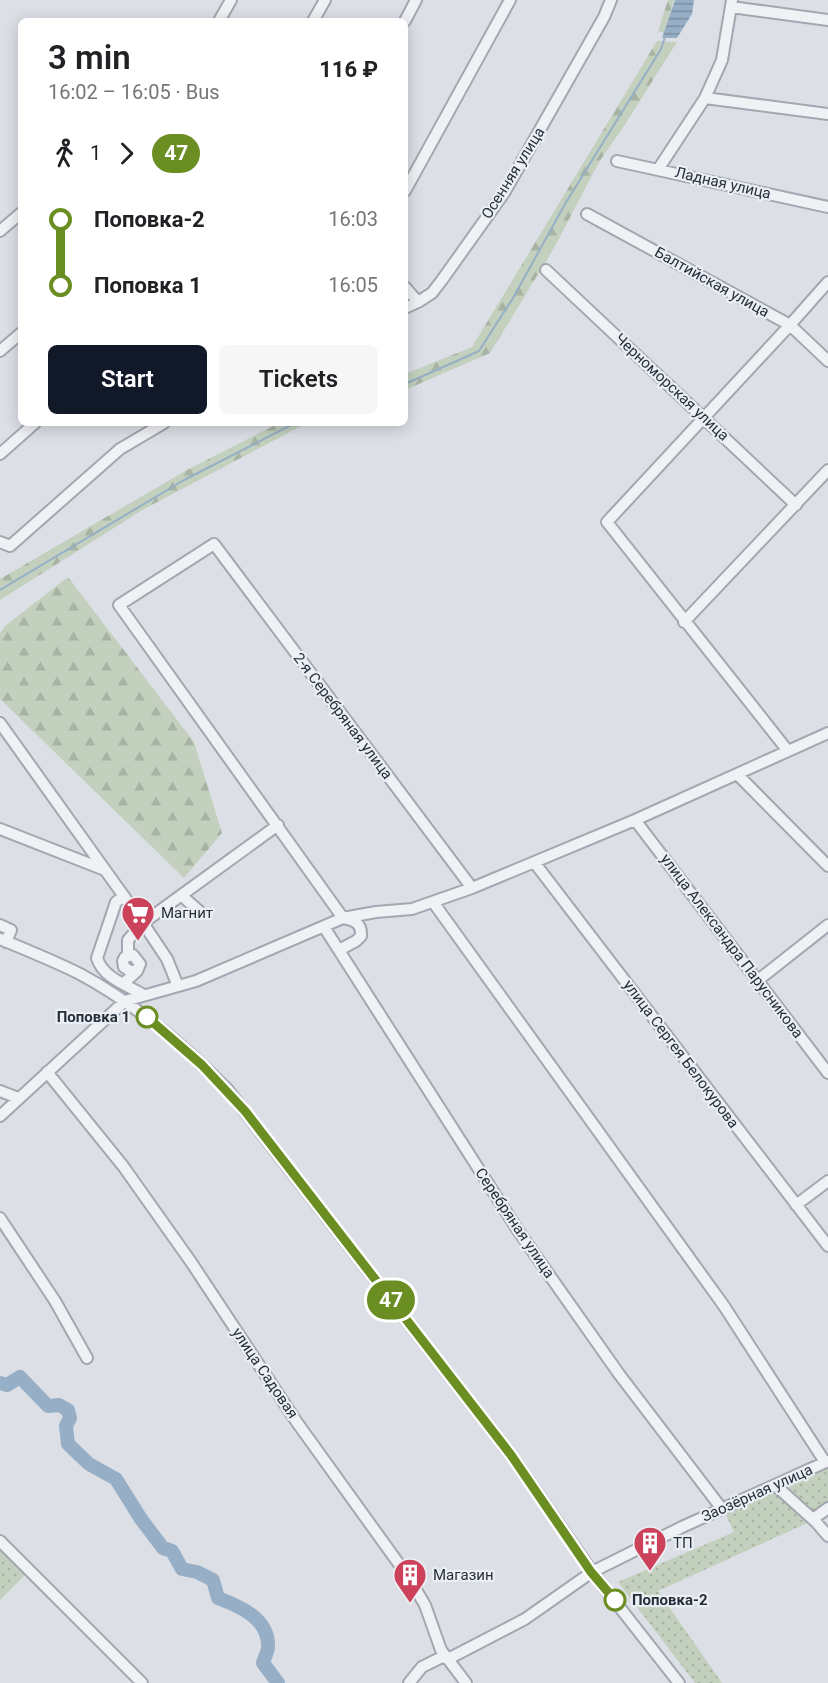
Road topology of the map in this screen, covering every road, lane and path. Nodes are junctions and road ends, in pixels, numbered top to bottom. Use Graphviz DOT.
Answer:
graph roads {
  1 [pos="231,0"];
  2 [pos="325,0"];
  3 [pos="416,0"];
  4 [pos="510,0"];
  5 [pos="611,0"];
  6 [pos="731,3"];
  7 [pos="221,18"];
  8 [pos="315,18"];
  9 [pos="407,18"];
  10 [pos="828,20"];
  11 [pos="705,98"];
  12 [pos="828,114"];
  13 [pos="617,160"];
  14 [pos="659,168"];
  15 [pos="408,186"];
  16 [pos="828,207"];
  17 [pos="587,214"];
  18 [pos="18,216"];
  19 [pos="0,231"];
  20 [pos="546,270"];
  21 [pos="828,282"];
  22 [pos="408,290"];
  23 [pos="418,302"];
  24 [pos="408,307"];
  25 [pos="790,325"];
  26 [pos="18,336"];
  27 [pos="0,351"];
  28 [pos="828,361"];
  29 [pos="704,417"];
  30 [pos="32,426"];
  31 [pos="159,426"];
  32 [pos="0,454"];
  33 [pos="828,470"];
  34 [pos="796,505"];
  35 [pos="0,542"];
  36 [pos="684,622"];
  37 [pos="0,723"];
  38 [pos="828,734"];
  39 [pos="788,751"];
  40 [pos="737,774"];
  41 [pos="635,820"];
  42 [pos="278,825"];
  43 [pos="0,829"];
  44 [pos="534,862"];
  45 [pos="828,866"];
  46 [pos="105,870"];
  47 [pos="472,888"];
  48 [pos="181,895"];
  49 [pos="124,896"];
  50 [pos="433,902"];
  51 [pos="199,911"];
  52 [pos="343,918"];
  53 [pos="143,923"];
  54 [pos="0,925"];
  55 [pos="828,926"];
  56 [pos="324,927"];
  57 [pos="3,940"];
  58 [pos="339,950"];
  59 [pos="757,981"];
  60 [pos="124,983"];
  61 [pos="178,986"];
  62 [pos="144,995"];
  63 [pos="125,1001"];
  64 [pos="47,1072"];
  65 [pos="828,1073"];
  66 [pos="0,1091"];
  67 [pos="18,1098"];
  68 [pos="0,1116"];
  69 [pos="828,1181"];
  70 [pos="796,1205"];
  71 [pos="0,1218"];
  72 [pos="828,1246"];
  73 [pos="87,1358"];
  74 [pos="826,1461"];
  75 [pos="775,1485"];
  76 [pos="828,1508"];
  77 [pos="722,1509"];
  78 [pos="813,1519"];
  79 [pos="828,1536"];
  80 [pos="0,1541"];
  81 [pos="591,1572"];
  82 [pos="448,1659"];
  83 [pos="142,1683"];
  84 [pos="409,1683"];
  85 [pos="466,1683"];
  86 [pos="679,1683"];
  1 -- 7 [label="street"];
  2 -- 8 [label="street"];
  3 -- 9 [label="street"];
  4 -- 15 [label="street"];
  5 -- 23 [label="street, Осенняя улица"];
  6 -- 10 [label="street"];
  6 -- 11 [label="street"];
  11 -- 12 [label="street"];
  11 -- 14 [label="street"];
  13 -- 14 [label="street, Ладная улица"];
  14 -- 16 [label="street, Ладная улица"];
  17 -- 25 [label="street, Балтийская улица"];
  18 -- 19 [label="street"];
  20 -- 29 [label="street, Черноморская улица"];
  21 -- 25 [label="street"];
  22 -- 23 [label="street"];
  23 -- 24 [label="street, Осенняя улица"];
  25 -- 28 [label="street, Балтийская улица"];
  25 -- 29 [label="street"];
  26 -- 27 [label="street"];
  29 -- 34 [label="street, Черноморская улица"];
  29 -- 36 [label="street"];
  30 -- 32 [label="street"];
  31 -- 35 [label="street"];
  33 -- 34 [label="street"];
  34 -- 36 [label="street"];
  36 -- 39 [label="street"];
  37 -- 46 [label="street"];
  38 -- 39 [label="street"];
  39 -- 40 [label="street"];
  40 -- 41 [label="street"];
  40 -- 45 [label="street"];
  41 -- 44 [label="street"];
  41 -- 59 [label="street, улица Александра Парусникова"];
  42 -- 47 [label="street, 2-я Серебряная улица"];
  42 -- 48 [label="street"];
  42 -- 52 [label="street"];
  43 -- 46 [label="street"];
  44 -- 47 [label="street"];
  44 -- 70 [label="street, улица Сергея Белокурова"];
  46 -- 49 [label="street"];
  47 -- 50 [label="street"];
  48 -- 51 [label="street"];
  48 -- 53 [label="street"];
  49 -- 53 [label="street"];
  49 -- 60 [label="street"];
  50 -- 52 [label="street"];
  50 -- 74 [label="street"];
  52 -- 56 [label="street"];
  52 -- 58 [label="street"];
  53 -- 60 [label="street"];
  53 -- 61 [label="street"];
  54 -- 57 [label="street"];
  55 -- 59 [label="street"];
  56 -- 58 [label="street, Серебряная улица"];
  56 -- 61 [label="street"];
  57 -- 63 [label="street"];
  58 -- 77 [label="street, Серебряная улица"];
  59 -- 65 [label="street, улица Александра Парусникова"];
  60 -- 62 [label="street"];
  61 -- 62 [label="street"];
  62 -- 63 [label="street"];
  63 -- 64 [label="street"];
  63 -- 81 [label="street"];
  64 -- 67 [label="street"];
  64 -- 82 [label="street, улица Садовая"];
  66 -- 67 [label="street"];
  67 -- 68 [label="street"];
  69 -- 70 [label="street"];
  70 -- 72 [label="street, улица Сергея Белокурова"];
  71 -- 73 [label="street"];
  74 -- 75 [label="street, Заозёрная улица"];
  75 -- 77 [label="street, Заозёрная улица"];
  75 -- 78 [label="street"];
  76 -- 78 [label="street"];
  77 -- 81 [label="street, Заозёрная улица"];
  78 -- 79 [label="street"];
  80 -- 83 [label="street"];
  81 -- 82 [label="street, Заозёрная улица"];
  81 -- 86 [label="street"];
  82 -- 84 [label="street, Заозёрная улица"];
  82 -- 85 [label="street, улица Садовая"];
}
